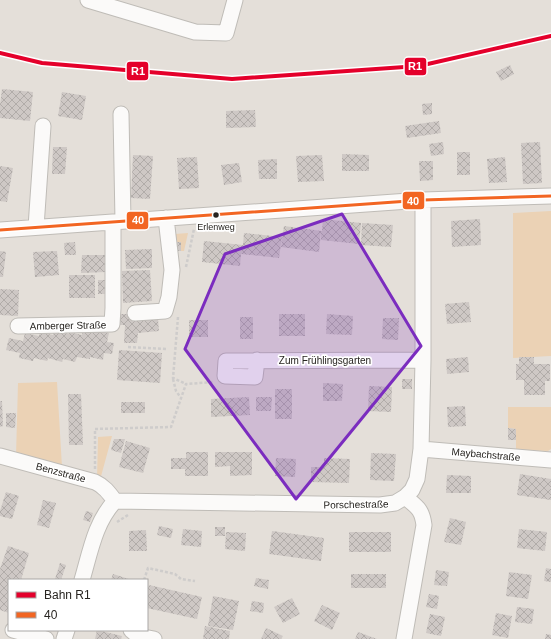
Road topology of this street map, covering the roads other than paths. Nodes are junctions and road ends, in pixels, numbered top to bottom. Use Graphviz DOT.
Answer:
graph roads {
  1 [pos="88,0"];
  2 [pos="235,0"];
  3 [pos="121,114"];
  4 [pos="43,126"];
  5 [pos="551,196"];
  6 [pos="423,200"];
  7 [pos="166,218"];
  8 [pos="118,222"];
  9 [pos="36,227"];
  10 [pos="0,230"];
  11 [pos="135,313"];
  12 [pos="18,326"];
  13 [pos="256,360"];
  14 [pos="423,360"];
  15 [pos="421,449"];
  16 [pos="0,456"];
  17 [pos="551,460"];
  18 [pos="405,497"];
  19 [pos="115,501"];
  20 [pos="82,579"];
  21 [pos="17,631"];
  22 [pos="132,631"];
  23 [pos="46,639"];
  24 [pos="154,639"];
  25 [pos="404,639"];
  1 -- 2 [label="street"];
  3 -- 8 [label="street"];
  4 -- 9 [label="street"];
  5 -- 6 [label="street"];
  6 -- 7 [label="street"];
  6 -- 14 [label="street"];
  7 -- 8 [label="street"];
  7 -- 11 [label="street"];
  8 -- 9 [label="street"];
  8 -- 12 [label="street, Amberger Straße"];
  9 -- 10 [label="street"];
  13 -- 13 [label="street, Zum Frühlingsgarten"];
  13 -- 14 [label="street, Zum Frühlingsgarten"];
  14 -- 15 [label="street"];
  15 -- 17 [label="street, Maybachstraße"];
  15 -- 18 [label="street"];
  16 -- 19 [label="street, Benzstraße"];
  18 -- 19 [label="street, Porschestraße"];
  18 -- 25 [label="street"];
  19 -- 20 [label="street"];
  21 -- 23 [label="street"];
  22 -- 24 [label="street"];
}
